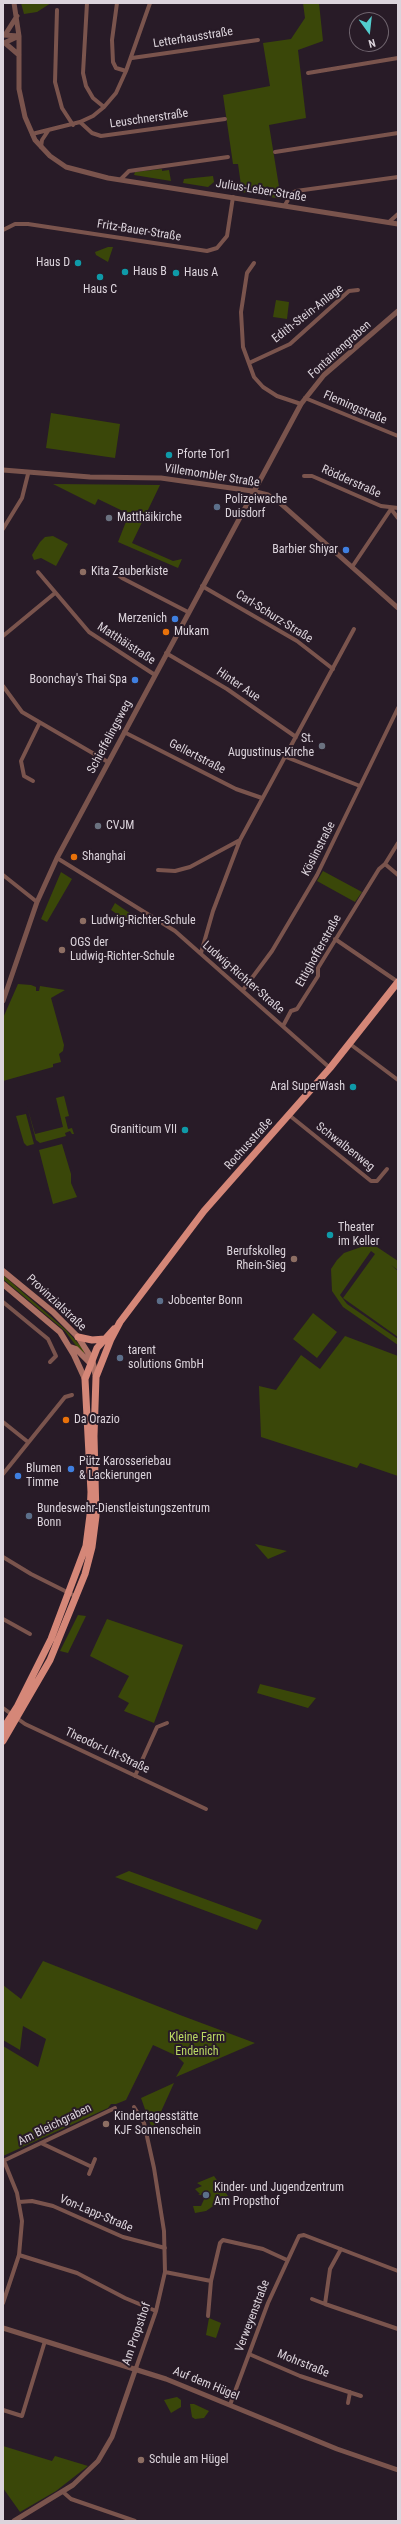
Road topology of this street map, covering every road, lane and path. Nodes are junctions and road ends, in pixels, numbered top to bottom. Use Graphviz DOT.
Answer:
graph roads {
  1 [pos="14,3"];
  2 [pos="87,3"];
  3 [pos="116,3"];
  4 [pos="150,3"];
  5 [pos="56,10"];
  6 [pos="17,16"];
  7 [pos="4,35"];
  8 [pos="19,36"];
  9 [pos="258,40"];
  10 [pos="4,43"];
  11 [pos="19,55"];
  12 [pos="132,58"];
  13 [pos="398,58"];
  14 [pos="126,71"];
  15 [pos="308,73"];
  16 [pos="104,107"];
  17 [pos="225,119"];
  18 [pos="80,122"];
  19 [pos="73,125"];
  20 [pos="48,130"];
  21 [pos="398,132"];
  22 [pos="32,134"];
  23 [pos="41,147"];
  24 [pos="275,152"];
  25 [pos="228,157"];
  26 [pos="398,177"];
  27 [pos="120,180"];
  28 [pos="233,197"];
  29 [pos="285,205"];
  30 [pos="398,214"];
  31 [pos="389,222"];
  32 [pos="398,224"];
  33 [pos="3,230"];
  34 [pos="254,263"];
  35 [pos="358,290"];
  36 [pos="398,311"];
  37 [pos="249,363"];
  38 [pos="305,398"];
  39 [pos="301,404"];
  40 [pos="398,436"];
  41 [pos="3,470"];
  42 [pos="28,474"];
  43 [pos="304,476"];
  44 [pos="252,491"];
  45 [pos="398,508"];
  46 [pos="391,509"];
  47 [pos="398,518"];
  48 [pos="3,529"];
  49 [pos="352,567"];
  50 [pos="38,572"];
  51 [pos="114,572"];
  52 [pos="202,586"];
  53 [pos="55,593"];
  54 [pos="398,608"];
  55 [pos="188,612"];
  56 [pos="354,629"];
  57 [pos="3,636"];
  58 [pos="166,653"];
  59 [pos="333,669"];
  60 [pos="155,675"];
  61 [pos="3,686"];
  62 [pos="398,708"];
  63 [pos="40,724"];
  64 [pos="124,732"];
  65 [pos="296,737"];
  66 [pos="286,757"];
  67 [pos="108,762"];
  68 [pos="33,781"];
  69 [pos="360,786"];
  70 [pos="262,798"];
  71 [pos="240,840"];
  72 [pos="398,842"];
  73 [pos="57,858"];
  74 [pos="385,864"];
  75 [pos="158,870"];
  76 [pos="3,874"];
  77 [pos="398,875"];
  78 [pos="37,902"];
  79 [pos="335,939"];
  80 [pos="201,953"];
  81 [pos="398,982"];
  82 [pos="243,990"];
  83 [pos="3,1001"];
  84 [pos="283,1026"];
  85 [pos="350,1044"];
  86 [pos="330,1068"];
  87 [pos="398,1080"];
  88 [pos="289,1115"];
  89 [pos="387,1169"];
  90 [pos="3,1271"];
  91 [pos="3,1284"];
  92 [pos="3,1302"];
  93 [pos="120,1322"];
  94 [pos="78,1337"];
  95 [pos="104,1339"];
  96 [pos="70,1347"];
  97 [pos="103,1360"];
  98 [pos="50,1362"];
  99 [pos="92,1362"];
  100 [pos="96,1377"];
  101 [pos="85,1379"];
  102 [pos="72,1395"];
  103 [pos="3,1422"];
  104 [pos="28,1442"];
  105 [pos="3,1474"];
  106 [pos="3,1556"];
  107 [pos="68,1593"];
  108 [pos="77,1597"];
  109 [pos="3,1619"];
  110 [pos="30,1634"];
  111 [pos="3,1708"];
  112 [pos="14,1718"];
  113 [pos="167,1723"];
  114 [pos="3,1729"];
  115 [pos="3,1741"];
  116 [pos="135,1776"];
  117 [pos="206,1809"];
  118 [pos="115,2108"];
  119 [pos="134,2108"];
  120 [pos="41,2143"];
  121 [pos="96,2159"];
  122 [pos="4,2161"];
  123 [pos="92,2167"];
  124 [pos="89,2174"];
  125 [pos="19,2202"];
  126 [pos="164,2248"];
  127 [pos="341,2249"];
  128 [pos="19,2255"];
  129 [pos="287,2260"];
  130 [pos="398,2271"];
  131 [pos="165,2272"];
  132 [pos="212,2281"];
  133 [pos="312,2299"];
  134 [pos="3,2302"];
  135 [pos="325,2304"];
  136 [pos="156,2311"];
  137 [pos="208,2316"];
  138 [pos="3,2328"];
  139 [pos="398,2329"];
  140 [pos="45,2341"];
  141 [pos="249,2354"];
  142 [pos="136,2368"];
  143 [pos="350,2392"];
  144 [pos="361,2396"];
  145 [pos="348,2403"];
  146 [pos="230,2405"];
  147 [pos="3,2410"];
  148 [pos="398,2470"];
  149 [pos="62,2492"];
  150 [pos="16,2521"];
  151 [pos="135,2521"];
  1 -- 6 [label="street, Julius-Leber-Straße"];
  2 -- 16 [label="street"];
  3 -- 14 [label="street"];
  4 -- 12 [label="street"];
  5 -- 19 [label="street"];
  6 -- 7 [label="street"];
  6 -- 8 [label="street, Julius-Leber-Straße"];
  7 -- 8 [label="street"];
  8 -- 10 [label="street"];
  8 -- 11 [label="street, Julius-Leber-Straße"];
  9 -- 12 [label="street, Letterhausstraße"];
  10 -- 11 [label="street"];
  11 -- 22 [label="street, Julius-Leber-Straße"];
  12 -- 14 [label="street"];
  13 -- 15 [label="street"];
  14 -- 16 [label="street"];
  16 -- 18 [label="street"];
  17 -- 18 [label="street, Leuschnerstraße"];
  18 -- 19 [label="street"];
  19 -- 20 [label="street"];
  20 -- 22 [label="street"];
  20 -- 23 [label="street"];
  21 -- 24 [label="street"];
  22 -- 23 [label="street, Julius-Leber-Straße"];
  23 -- 27 [label="street, Julius-Leber-Straße"];
  25 -- 27 [label="street"];
  26 -- 29 [label="street"];
  27 -- 28 [label="street, Julius-Leber-Straße"];
  28 -- 29 [label="street, Julius-Leber-Straße"];
  28 -- 33 [label="street, Fritz-Bauer-Straße"];
  29 -- 31 [label="street, Julius-Leber-Straße"];
  30 -- 31 [label="street"];
  31 -- 32 [label="street, Julius-Leber-Straße"];
  34 -- 37 [label="street"];
  35 -- 37 [label="street, Edith-Stein-Anlage"];
  36 -- 38 [label="street, Fontainengraben"];
  37 -- 39 [label="street"];
  38 -- 39 [label="street, Fontainengraben"];
  38 -- 40 [label="street, Flemingstraße"];
  39 -- 44 [label="street, Fontainengraben"];
  41 -- 42 [label="street, Villemombler Straße"];
  42 -- 44 [label="street, Villemombler Straße"];
  42 -- 48 [label="street"];
  43 -- 46 [label="street, Rödderstraße"];
  44 -- 49 [label="street, Villemombler Straße"];
  44 -- 52 [label="street, Schieffelingsweg"];
  45 -- 46 [label="street"];
  46 -- 47 [label="street"];
  46 -- 49 [label="street"];
  49 -- 54 [label="street, Villemombler Straße"];
  50 -- 53 [label="street, Matthäistraße"];
  51 -- 55 [label="street"];
  52 -- 55 [label="street, Schieffelingsweg"];
  52 -- 59 [label="street, Carl-Schurz-Straße"];
  53 -- 57 [label="street"];
  53 -- 60 [label="street, Matthäistraße"];
  55 -- 58 [label="street, Schieffelingsweg"];
  56 -- 59 [label="street"];
  58 -- 60 [label="street, Schieffelingsweg"];
  58 -- 65 [label="street, Hinter Aue"];
  59 -- 65 [label="street"];
  60 -- 64 [label="street, Schieffelingsweg"];
  61 -- 63 [label="street"];
  62 -- 69 [label="street, Köslinstraße"];
  63 -- 67 [label="street"];
  63 -- 68 [label="street"];
  64 -- 67 [label="street, Schieffelingsweg"];
  64 -- 70 [label="street, Gellertstraße"];
  65 -- 66 [label="street"];
  66 -- 69 [label="street"];
  66 -- 70 [label="street"];
  67 -- 73 [label="street, Schieffelingsweg"];
  69 -- 82 [label="street, Köslinstraße"];
  70 -- 71 [label="street"];
  71 -- 75 [label="street"];
  71 -- 80 [label="street"];
  72 -- 74 [label="street, Ettighofferstraße"];
  73 -- 78 [label="street, Schieffelingsweg"];
  73 -- 80 [label="street, Ludwig-Richter-Straße"];
  74 -- 77 [label="street"];
  74 -- 79 [label="street, Ettighofferstraße"];
  76 -- 78 [label="street"];
  78 -- 83 [label="street, Schieffelingsweg"];
  79 -- 81 [label="street"];
  79 -- 84 [label="street, Ettighofferstraße"];
  80 -- 82 [label="street, Ludwig-Richter-Straße"];
  81 -- 85 [label="main road, Rochusstraße"];
  82 -- 84 [label="street, Ludwig-Richter-Straße"];
  84 -- 86 [label="street, Ludwig-Richter-Straße"];
  85 -- 86 [label="main road, Rochusstraße"];
  85 -- 87 [label="street"];
  86 -- 88 [label="main road, Rochusstraße"];
  88 -- 89 [label="street, Schwalbenweg"];
  88 -- 93 [label="main road, Rochusstraße"];
  90 -- 94 [label="main road, Provinzialstraße"];
  91 -- 96 [label="main road, Provinzialstraße"];
  92 -- 98 [label="street"];
  93 -- 95 [label="main road, Rochusstraße"];
  93 -- 97 [label="main road, Rochusstraße"];
  94 -- 95 [label="main road"];
  94 -- 99 [label="main road, Provinzialstraße"];
  95 -- 99 [label="main road, Rochusstraße"];
  96 -- 99 [label="main road"];
  96 -- 101 [label="main road, Provinzialstraße"];
  97 -- 99 [label="main road"];
  97 -- 100 [label="main road, Rochusstraße"];
  99 -- 100 [label="main road, Provinzialstraße"];
  99 -- 101 [label="main road, Rochusstraße"];
  100 -- 108 [label="main road, Rochusstraße"];
  101 -- 107 [label="main road, Rochusstraße"];
  102 -- 104 [label="street"];
  103 -- 104 [label="street"];
  104 -- 105 [label="street"];
  106 -- 107 [label="street"];
  107 -- 108 [label="street"];
  107 -- 112 [label="main road, Rochusstraße"];
  108 -- 112 [label="main road, Rochusstraße"];
  109 -- 110 [label="street"];
  111 -- 112 [label="street, Theodor-Litt-Straße"];
  112 -- 114 [label="main road"];
  112 -- 115 [label="main road"];
  112 -- 116 [label="street, Theodor-Litt-Straße"];
  113 -- 116 [label="street"];
  116 -- 117 [label="street, Theodor-Litt-Straße"];
  118 -- 120 [label="street, Am Bleichgraben"];
  119 -- 126 [label="street, Am Propsthof"];
  120 -- 122 [label="street, Am Bleichgraben"];
  120 -- 123 [label="street"];
  121 -- 123 [label="street"];
  122 -- 125 [label="street"];
  123 -- 124 [label="street"];
  125 -- 126 [label="street, Von-Lapp-Straße"];
  125 -- 128 [label="street"];
  126 -- 131 [label="street, Am Propsthof"];
  127 -- 129 [label="street, Verweyenstraße"];
  127 -- 130 [label="street"];
  127 -- 135 [label="street"];
  128 -- 134 [label="street"];
  128 -- 136 [label="street"];
  129 -- 132 [label="street"];
  129 -- 141 [label="street, Verweyenstraße"];
  131 -- 132 [label="street"];
  131 -- 136 [label="street, Am Propsthof"];
  132 -- 137 [label="street"];
  133 -- 135 [label="street"];
  135 -- 139 [label="street"];
  136 -- 142 [label="street, Am Propsthof"];
  138 -- 140 [label="street, Auf dem Hügel"];
  140 -- 142 [label="street, Auf dem Hügel"];
  140 -- 147 [label="street"];
  141 -- 143 [label="street, Mohrstraße"];
  141 -- 146 [label="street, Verweyenstraße"];
  142 -- 146 [label="street, Auf dem Hügel"];
  142 -- 149 [label="street, Am Propsthof"];
  143 -- 144 [label="street, Mohrstraße"];
  143 -- 145 [label="street"];
  146 -- 148 [label="street, Auf dem Hügel"];
  149 -- 150 [label="street, Am Propsthof"];
  149 -- 151 [label="street"];
}
